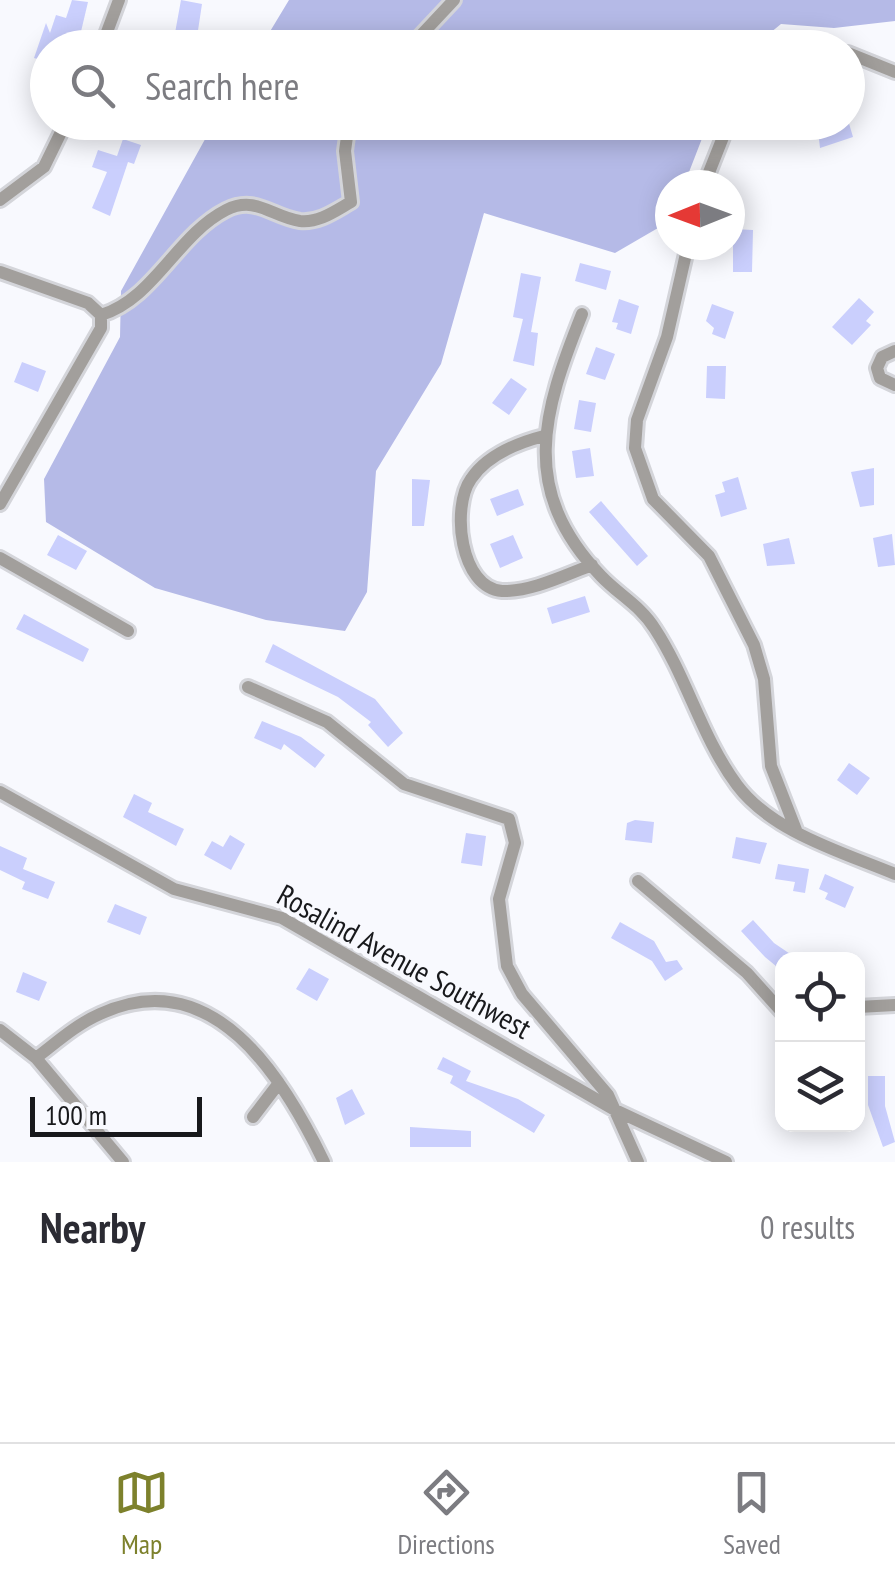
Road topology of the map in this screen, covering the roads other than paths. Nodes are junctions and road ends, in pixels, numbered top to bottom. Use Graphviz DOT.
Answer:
graph roads {
  1 [pos="119,0"];
  2 [pos="454,0"];
  3 [pos="108,30"];
  4 [pos="426,30"];
  5 [pos="865,60"];
  6 [pos="895,72"];
  7 [pos="57,140"];
  8 [pos="346,140"];
  9 [pos="723,140"];
  10 [pos="710,170"];
  11 [pos="0,200"];
  12 [pos="685,260"];
  13 [pos="0,272"];
  14 [pos="582,314"];
  15 [pos="101,316"];
  16 [pos="895,351"];
  17 [pos="895,386"];
  18 [pos="544,436"];
  19 [pos="0,504"];
  20 [pos="0,558"];
  21 [pos="592,566"];
  22 [pos="128,631"];
  23 [pos="248,687"];
  24 [pos="0,792"];
  25 [pos="796,830"];
  26 [pos="895,874"];
  27 [pos="638,882"];
  28 [pos="775,1004"];
  29 [pos="895,1005"];
  30 [pos="865,1007"];
  31 [pos="0,1030"];
  32 [pos="36,1058"];
  33 [pos="279,1083"];
  34 [pos="615,1110"];
  35 [pos="253,1117"];
  36 [pos="123,1162"];
  37 [pos="324,1162"];
  38 [pos="638,1162"];
  39 [pos="726,1162"];
  1 -- 3 [label="street"];
  2 -- 4 [label="street"];
  5 -- 6 [label="street"];
  7 -- 11 [label="street"];
  8 -- 15 [label="street"];
  9 -- 10 [label="street"];
  12 -- 25 [label="street"];
  13 -- 15 [label="street"];
  14 -- 18 [label="street"];
  15 -- 19 [label="street"];
  16 -- 17 [label="street"];
  18 -- 21 [label="street"];
  18 -- 21 [label="street"];
  20 -- 22 [label="street"];
  21 -- 25 [label="street"];
  23 -- 34 [label="street"];
  24 -- 34 [label="street, Rosalind Avenue Southwest"];
  25 -- 26 [label="street"];
  27 -- 28 [label="street"];
  29 -- 30 [label="street"];
  31 -- 32 [label="street"];
  32 -- 33 [label="street"];
  32 -- 36 [label="street"];
  33 -- 35 [label="street"];
  33 -- 37 [label="street"];
  34 -- 38 [label="street"];
  34 -- 39 [label="street, Rosalind Avenue Southwest"];
}
